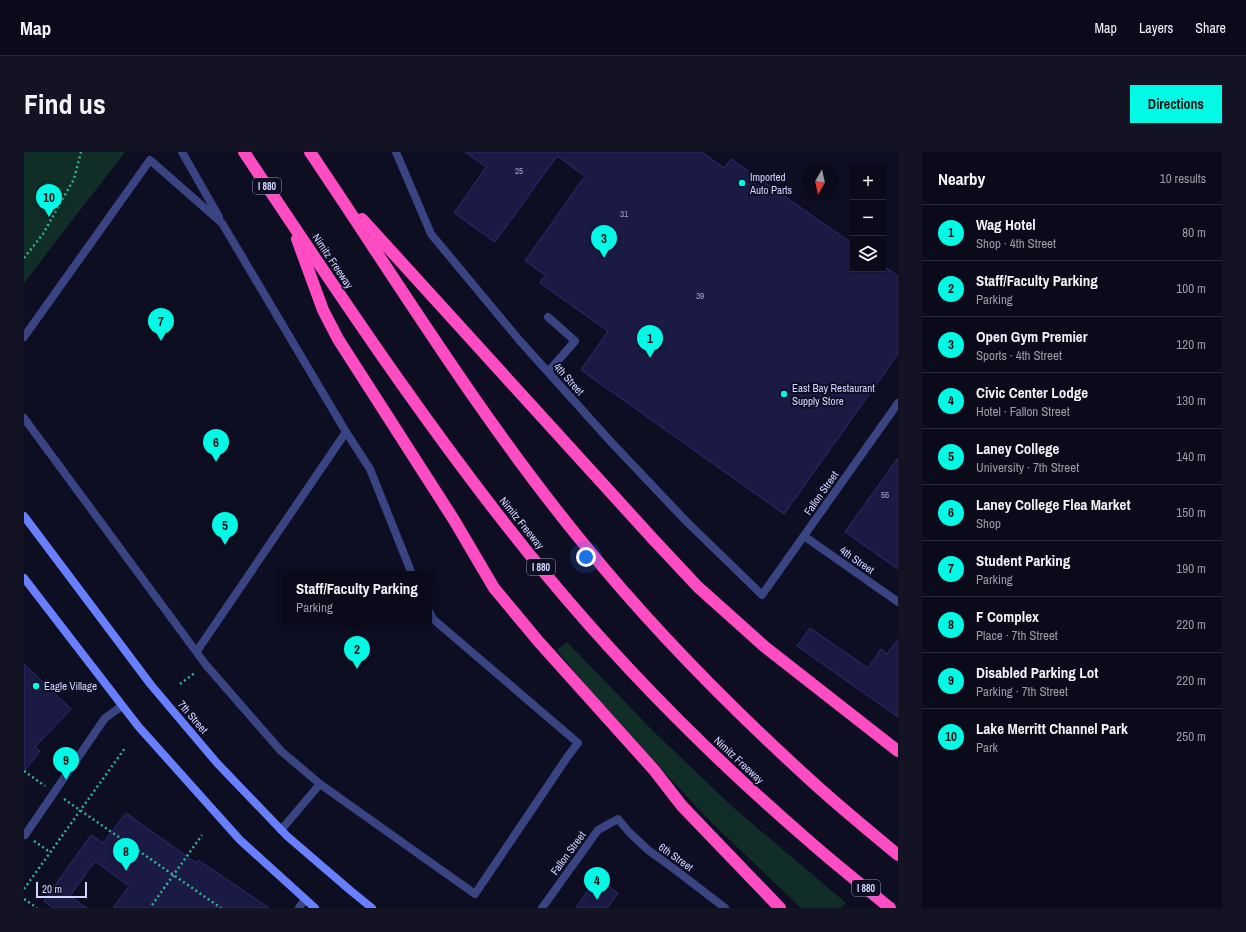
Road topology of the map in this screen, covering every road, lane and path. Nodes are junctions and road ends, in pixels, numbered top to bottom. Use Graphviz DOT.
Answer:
graph roads {
  1 [pos="81,152"];
  2 [pos="182,152"];
  3 [pos="244,152"];
  4 [pos="310,152"];
  5 [pos="396,152"];
  6 [pos="336,190"];
  7 [pos="290,221"];
  8 [pos="222,223"];
  9 [pos="24,258"];
  10 [pos="548,317"];
  11 [pos="24,337"];
  12 [pos="548,372"];
  13 [pos="898,403"];
  14 [pos="24,418"];
  15 [pos="346,432"];
  16 [pos="24,516"];
  17 [pos="804,536"];
  18 [pos="411,571"];
  19 [pos="24,578"];
  20 [pos="762,595"];
  21 [pos="898,602"];
  22 [pos="432,619"];
  23 [pos="197,652"];
  24 [pos="206,665"];
  25 [pos="180,684"];
  26 [pos="122,706"];
  27 [pos="125,748"];
  28 [pos="898,751"];
  29 [pos="24,771"];
  30 [pos="320,784"];
  31 [pos="55,792"];
  32 [pos="80,810"];
  33 [pos="618,819"];
  34 [pos="281,830"];
  35 [pos="25,835"];
  36 [pos="202,835"];
  37 [pos="50,852"];
  38 [pos="898,855"];
  39 [pos="174,875"];
  40 [pos="24,889"];
  41 [pos="24,899"];
  42 [pos="305,899"];
  43 [pos="152,904"];
  44 [pos="37,908"];
  45 [pos="221,908"];
  46 [pos="299,908"];
  47 [pos="315,908"];
  48 [pos="372,908"];
  49 [pos="542,908"];
  50 [pos="725,908"];
  51 [pos="780,908"];
  52 [pos="890,908"];
  1 -- 9 [label="path"];
  2 -- 8 [label="street"];
  3 -- 7 [label="highway, Nimitz Freeway / I 880"];
  4 -- 6 [label="highway"];
  5 -- 12 [label="street, 4th Street"];
  6 -- 28 [label="highway"];
  6 -- 38 [label="highway"];
  7 -- 51 [label="highway"];
  7 -- 52 [label="highway, Nimitz Freeway / I 880"];
  8 -- 11 [label="street"];
  8 -- 15 [label="street"];
  10 -- 12 [label="street"];
  12 -- 20 [label="street, 4th Street"];
  13 -- 17 [label="street, Fallon Street"];
  14 -- 23 [label="street"];
  15 -- 18 [label="street"];
  15 -- 23 [label="street"];
  16 -- 34 [label="main road, 7th Street"];
  17 -- 20 [label="street, Fallon Street"];
  17 -- 21 [label="street, 4th Street"];
  19 -- 26 [label="main road"];
  22 -- 30 [label="street"];
  23 -- 24 [label="street"];
  24 -- 25 [label="path"];
  24 -- 30 [label="street"];
  26 -- 31 [label="street"];
  26 -- 42 [label="main road"];
  27 -- 32 [label="path"];
  29 -- 31 [label="path"];
  30 -- 34 [label="street"];
  31 -- 32 [label="path"];
  31 -- 35 [label="street"];
  32 -- 37 [label="path"];
  32 -- 39 [label="path"];
  33 -- 49 [label="street, Fallon Street"];
  33 -- 50 [label="street, 6th Street"];
  34 -- 48 [label="main road, 7th Street"];
  35 -- 37 [label="path"];
  36 -- 39 [label="path"];
  37 -- 40 [label="path"];
  39 -- 43 [label="path"];
  39 -- 45 [label="path"];
  41 -- 44 [label="path"];
  42 -- 46 [label="street"];
  42 -- 47 [label="main road"];
}
